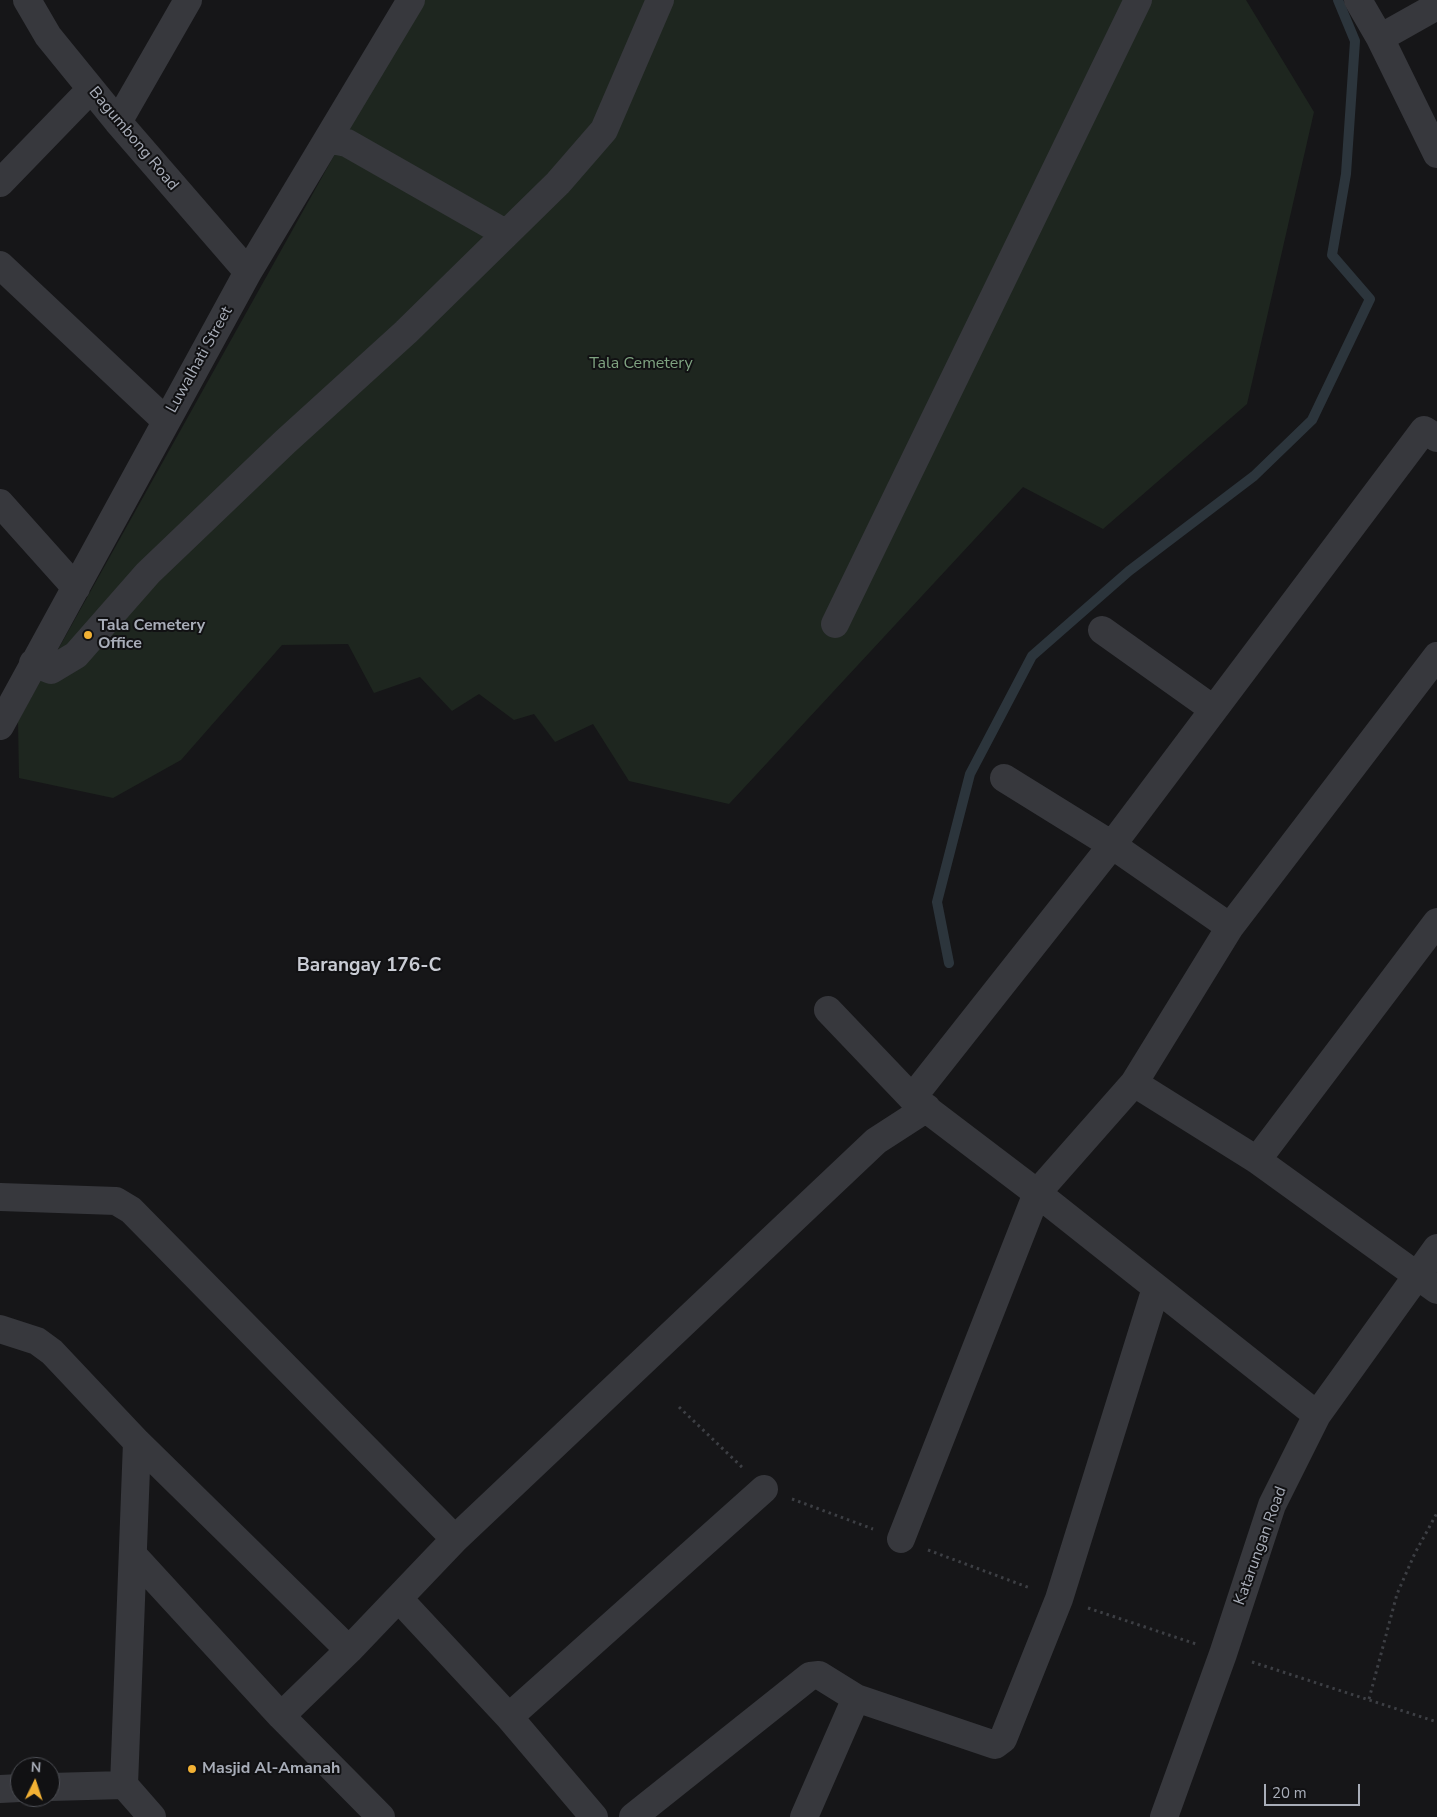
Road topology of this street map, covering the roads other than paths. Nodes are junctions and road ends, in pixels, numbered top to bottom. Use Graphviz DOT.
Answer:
graph roads {
  1 [pos="27,0"];
  2 [pos="188,0"];
  3 [pos="411,0"];
  4 [pos="660,0"];
  5 [pos="1138,0"];
  6 [pos="1358,0"];
  7 [pos="1437,6"];
  8 [pos="1380,38"];
  9 [pos="91,89"];
  10 [pos="118,122"];
  11 [pos="328,139"];
  12 [pos="1437,154"];
  13 [pos="0,183"];
  14 [pos="505,233"];
  15 [pos="0,265"];
  16 [pos="248,272"];
  17 [pos="166,421"];
  18 [pos="1437,438"];
  19 [pos="0,504"];
  20 [pos="76,588"];
  21 [pos="835,624"];
  22 [pos="1102,630"];
  23 [pos="1437,656"];
  24 [pos="33,663"];
  25 [pos="1213,709"];
  26 [pos="1,722"];
  27 [pos="1004,778"];
  28 [pos="1112,844"];
  29 [pos="1437,922"];
  30 [pos="1230,927"];
  31 [pos="828,1010"];
  32 [pos="1134,1083"];
  33 [pos="920,1103"];
  34 [pos="1257,1160"];
  35 [pos="1038,1193"];
  36 [pos="0,1197"];
  37 [pos="1437,1248"];
  38 [pos="1426,1283"];
  39 [pos="1156,1288"];
  40 [pos="0,1329"];
  41 [pos="1317,1415"];
  42 [pos="137,1442"];
  43 [pos="764,1489"];
  44 [pos="455,1539"];
  45 [pos="901,1539"];
  46 [pos="133,1555"];
  47 [pos="398,1599"];
  48 [pos="349,1650"];
  49 [pos="856,1698"];
  50 [pos="282,1716"];
  51 [pos="509,1717"];
  52 [pos="124,1785"];
  53 [pos="60,1787"];
  54 [pos="645,1814"];
  55 [pos="1168,1816"];
  56 [pos="152,1817"];
  57 [pos="381,1817"];
  58 [pos="594,1817"];
  59 [pos="804,1817"];
  1 -- 9 [label="street, Bagumbong Road"];
  2 -- 10 [label="street"];
  3 -- 11 [label="street, Luwalhati Street"];
  4 -- 14 [label="street"];
  5 -- 21 [label="street"];
  6 -- 8 [label="street"];
  7 -- 8 [label="street"];
  8 -- 12 [label="street"];
  9 -- 10 [label="street, Bagumbong Road"];
  9 -- 13 [label="street"];
  10 -- 16 [label="street, Bagumbong Road"];
  11 -- 14 [label="street"];
  11 -- 16 [label="street, Luwalhati Street"];
  14 -- 24 [label="street"];
  15 -- 17 [label="street"];
  16 -- 17 [label="street, Luwalhati Street"];
  17 -- 20 [label="street, Luwalhati Street"];
  18 -- 25 [label="street"];
  19 -- 20 [label="street"];
  20 -- 24 [label="street, Luwalhati Street"];
  22 -- 25 [label="street"];
  23 -- 30 [label="street"];
  24 -- 26 [label="street, Luwalhati Street"];
  25 -- 28 [label="street"];
  27 -- 28 [label="street"];
  28 -- 30 [label="street"];
  28 -- 33 [label="street"];
  29 -- 34 [label="street"];
  30 -- 32 [label="street"];
  31 -- 33 [label="street"];
  32 -- 34 [label="street"];
  32 -- 35 [label="street"];
  33 -- 35 [label="street"];
  33 -- 44 [label="street"];
  34 -- 38 [label="street"];
  35 -- 39 [label="street"];
  35 -- 45 [label="street"];
  36 -- 44 [label="street"];
  37 -- 38 [label="street, Katarungan Road"];
  38 -- 41 [label="street, Katarungan Road"];
  39 -- 41 [label="street"];
  39 -- 49 [label="street"];
  40 -- 42 [label="street"];
  41 -- 55 [label="street, Katarungan Road"];
  42 -- 46 [label="street"];
  42 -- 48 [label="street"];
  43 -- 51 [label="street"];
  44 -- 47 [label="street"];
  46 -- 50 [label="street"];
  46 -- 52 [label="street"];
  47 -- 48 [label="street"];
  47 -- 51 [label="street"];
  48 -- 50 [label="street"];
  49 -- 54 [label="street"];
  49 -- 59 [label="street"];
  50 -- 57 [label="street"];
  51 -- 58 [label="street"];
  52 -- 53 [label="street"];
  52 -- 56 [label="street"];
}
